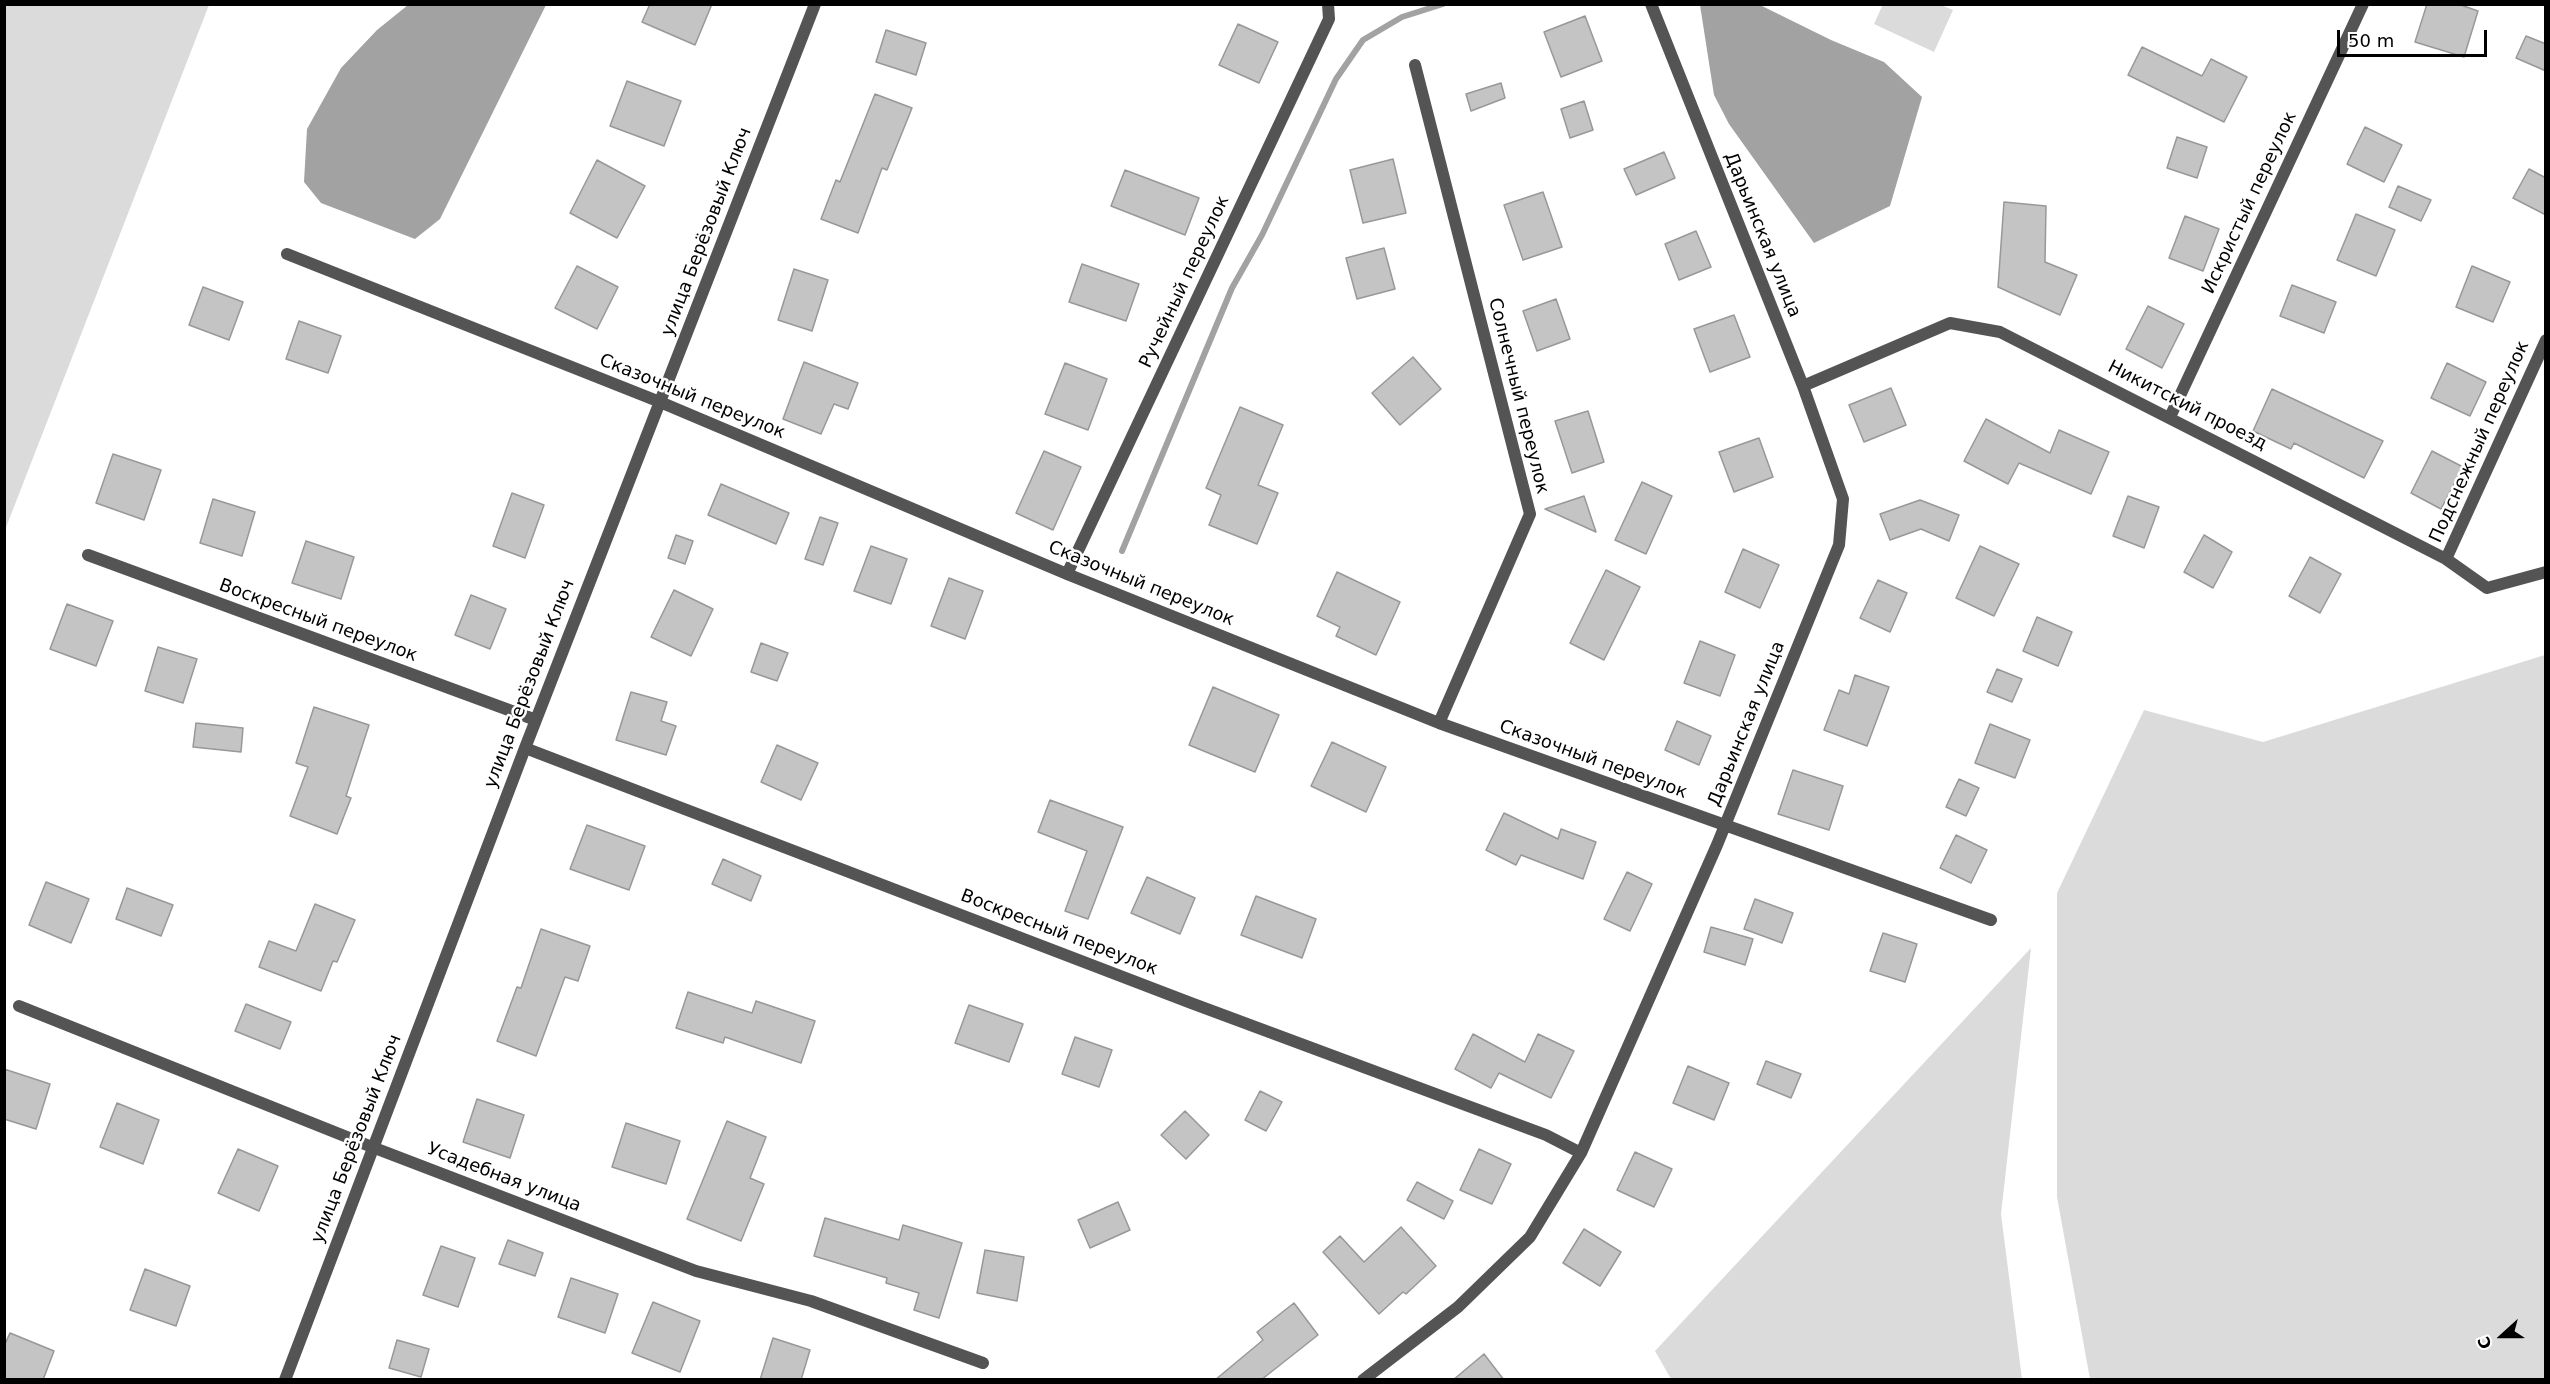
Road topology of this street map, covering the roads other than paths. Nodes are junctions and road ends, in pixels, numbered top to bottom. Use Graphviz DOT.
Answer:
graph roads {
  1 [pos="814,4"];
  2 [pos="1328,4"];
  3 [pos="1652,4"];
  4 [pos="2363,4"];
  5 [pos="1415,65"];
  6 [pos="287,254"];
  7 [pos="2546,340"];
  8 [pos="1803,386"];
  9 [pos="660,402"];
  10 [pos="2170,417"];
  11 [pos="88,555"];
  12 [pos="2446,559"];
  13 [pos="2546,572"];
  14 [pos="1067,574"];
  15 [pos="536,720"];
  16 [pos="1439,723"];
  17 [pos="525,748"];
  18 [pos="1724,826"];
  19 [pos="1991,920"];
  20 [pos="19,1006"];
  21 [pos="372,1147"];
  22 [pos="1581,1153"];
  23 [pos="983,1363"];
  24 [pos="285,1380"];
  25 [pos="1363,1380"];
  1 -- 9 [label="street, улица Берёзовый Ключ"];
  2 -- 14 [label="street, Ручейный переулок"];
  3 -- 8 [label="street, Дарьинская улица"];
  4 -- 10 [label="street, Искристый переулок"];
  5 -- 16 [label="street, Солнечный переулок"];
  6 -- 9 [label="street, Сказочный переулок"];
  7 -- 12 [label="street, Подснежный переулок"];
  8 -- 10 [label="street, Никитский проезд"];
  8 -- 18 [label="street, Дарьинская улица"];
  9 -- 14 [label="street, Сказочный переулок"];
  9 -- 15 [label="street, улица Берёзовый Ключ"];
  10 -- 12 [label="street, Никитский проезд"];
  11 -- 15 [label="street, Воскресный переулок"];
  12 -- 13 [label="street, Никитский проезд"];
  14 -- 16 [label="street, Сказочный переулок"];
  15 -- 17 [label="street, улица Берёзовый Ключ"];
  16 -- 18 [label="street, Сказочный переулок"];
  17 -- 21 [label="street, улица Берёзовый Ключ"];
  17 -- 22 [label="street, Воскресный переулок"];
  18 -- 19 [label="street, Сказочный переулок"];
  18 -- 22 [label="street, Дарьинская улица"];
  20 -- 21 [label="street, Усадебная улица"];
  21 -- 23 [label="street, Усадебная улица"];
  21 -- 24 [label="street, улица Берёзовый Ключ"];
  22 -- 25 [label="street, Дарьинская улица"];
}
